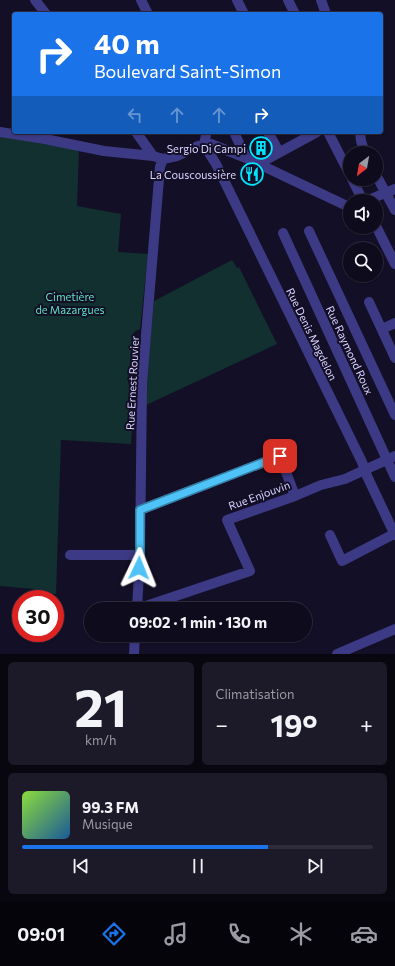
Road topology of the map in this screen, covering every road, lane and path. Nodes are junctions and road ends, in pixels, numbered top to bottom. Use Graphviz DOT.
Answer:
graph roads {
  1 [pos="35,0"];
  2 [pos="141,0"];
  3 [pos="237,0"];
  4 [pos="288,0"];
  5 [pos="321,0"];
  6 [pos="44,12"];
  7 [pos="147,12"];
  8 [pos="243,12"];
  9 [pos="294,12"];
  10 [pos="325,12"];
  11 [pos="0,132"];
  12 [pos="12,134"];
  13 [pos="13,134"];
  14 [pos="137,134"];
  15 [pos="206,134"];
  16 [pos="235,134"];
  17 [pos="269,134"];
  18 [pos="329,134"];
  19 [pos="360,134"];
  20 [pos="305,135"];
  21 [pos="204,145"];
  22 [pos="363,146"];
  23 [pos="226,149"];
  24 [pos="279,152"];
  25 [pos="153,156"];
  26 [pos="246,158"];
  27 [pos="163,159"];
  28 [pos="343,161"];
  29 [pos="216,164"];
  30 [pos="258,164"];
  31 [pos="382,186"];
  32 [pos="395,189"];
  33 [pos="385,193"];
  34 [pos="343,204"];
  35 [pos="395,210"];
  36 [pos="309,231"];
  37 [pos="283,233"];
  38 [pos="380,234"];
  39 [pos="395,264"];
  40 [pos="369,302"];
  41 [pos="395,323"];
  42 [pos="382,329"];
  43 [pos="395,358"];
  44 [pos="395,415"];
  45 [pos="391,458"];
  46 [pos="365,470"];
  47 [pos="395,477"];
  48 [pos="295,496"];
  49 [pos="140,510"];
  50 [pos="330,534"];
  51 [pos="395,534"];
  52 [pos="140,555"];
  53 [pos="70,556"];
  54 [pos="137,602"];
  55 [pos="158,602"];
  56 [pos="395,628"];
  57 [pos="135,642"];
  58 [pos="134,654"];
  59 [pos="336,654"];
  1 -- 6 [label="street"];
  2 -- 7 [label="street"];
  3 -- 8 [label="street"];
  4 -- 9 [label="street"];
  5 -- 10 [label="street"];
  11 -- 12 [label="street"];
  13 -- 25 [label="street"];
  14 -- 25 [label="street"];
  15 -- 21 [label="street"];
  16 -- 26 [label="street"];
  17 -- 24 [label="street"];
  18 -- 28 [label="street"];
  19 -- 22 [label="street"];
  20 -- 24 [label="street"];
  21 -- 23 [label="street"];
  21 -- 27 [label="street"];
  21 -- 29 [label="street, Rue Denis Magdelon"];
  23 -- 26 [label="street"];
  23 -- 29 [label="street"];
  24 -- 30 [label="street"];
  25 -- 27 [label="street"];
  26 -- 30 [label="street"];
  27 -- 49 [label="street, Rue Ernest Rouvier"];
  29 -- 46 [label="street, Rue Denis Magdelon"];
  30 -- 34 [label="street"];
  31 -- 33 [label="street"];
  32 -- 33 [label="street"];
  33 -- 35 [label="street"];
  36 -- 44 [label="street"];
  37 -- 45 [label="street, Rue Raymond Roux"];
  38 -- 39 [label="street"];
  40 -- 42 [label="street"];
  41 -- 42 [label="street"];
  42 -- 43 [label="street"];
  45 -- 46 [label="street, Rue Enjouvin"];
  45 -- 47 [label="street, Rue Raymond Roux"];
  46 -- 48 [label="street, Rue Enjouvin"];
  46 -- 51 [label="street, Rue Denis Magdelon"];
  48 -- 49 [label="street"];
  48 -- 55 [label="street, Rue Enjouvin"];
  49 -- 52 [label="street, Rue Ernest Rouvier"];
  50 -- 51 [label="street"];
  52 -- 53 [label="street"];
  52 -- 54 [label="street, Rue Ernest Rouvier"];
  56 -- 59 [label="street"];
  57 -- 58 [label="street"];
}
